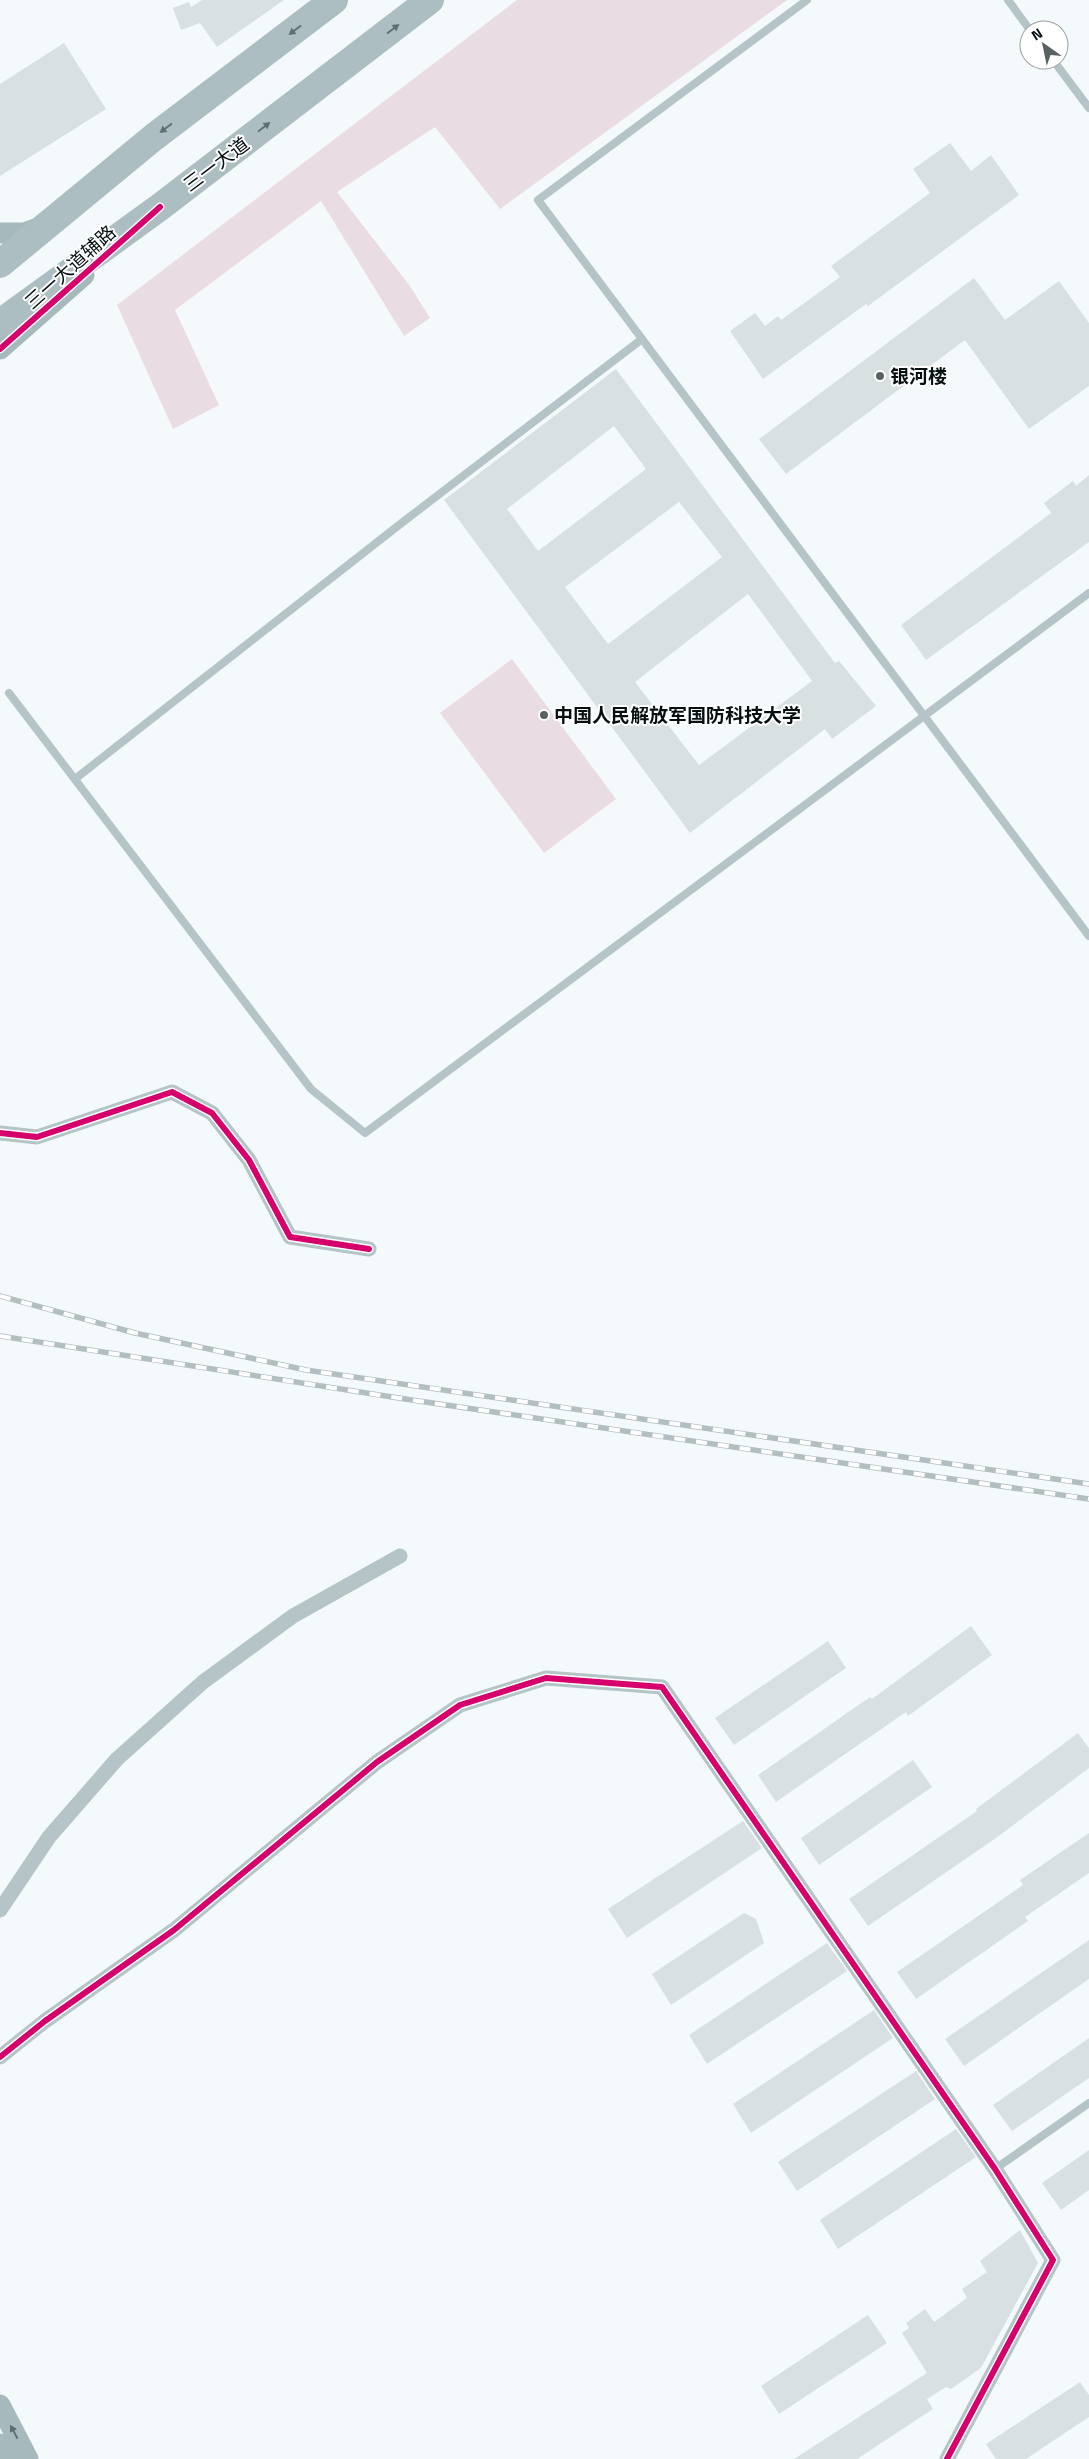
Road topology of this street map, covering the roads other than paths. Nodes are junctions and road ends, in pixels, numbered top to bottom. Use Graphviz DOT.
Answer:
graph roads {
  1 [pos="334,0"];
  2 [pos="430,0"];
  3 [pos="807,0"];
  4 [pos="1008,0"];
  5 [pos="1023,20"];
  6 [pos="1060,70"];
  7 [pos="1089,108"];
  8 [pos="160,207"];
  9 [pos="50,223"];
  10 [pos="0,233"];
  11 [pos="0,264"];
  12 [pos="0,323"];
  13 [pos="642,339"];
  14 [pos="0,349"];
  15 [pos="1089,593"];
  16 [pos="9,693"];
  17 [pos="926,716"];
  18 [pos="74,779"];
  19 [pos="1089,936"];
  20 [pos="0,1133"];
  21 [pos="369,1249"];
  22 [pos="400,1556"];
  23 [pos="0,1910"];
  24 [pos="0,2057"];
  25 [pos="1089,2103"];
  26 [pos="995,2169"];
  27 [pos="0,2406"];
  28 [pos="0,2444"];
  29 [pos="8,2459"];
  30 [pos="28,2459"];
  31 [pos="947,2459"];
  1 -- 9 [label="highway, one-way"];
  8 -- 2 [label="highway, 三一大道, one-way"];
  3 -- 13 [label="lane"];
  4 -- 5 [label="lane"];
  6 -- 7 [label="lane"];
  8 -- 12 [label="highway, 三一大道"];
  8 -- 14 [label="street, 三一大道辅路"];
  9 -- 10 [label="street"];
  9 -- 11 [label="highway"];
  13 -- 17 [label="lane"];
  13 -- 18 [label="lane"];
  15 -- 17 [label="lane"];
  16 -- 18 [label="lane"];
  17 -- 18 [label="lane"];
  17 -- 19 [label="lane"];
  20 -- 21 [label="street"];
  22 -- 23 [label="street"];
  24 -- 26 [label="street"];
  25 -- 26 [label="lane"];
  26 -- 31 [label="street"];
  30 -- 27 [label="street, one-way"];
  28 -- 29 [label="street"];
}
